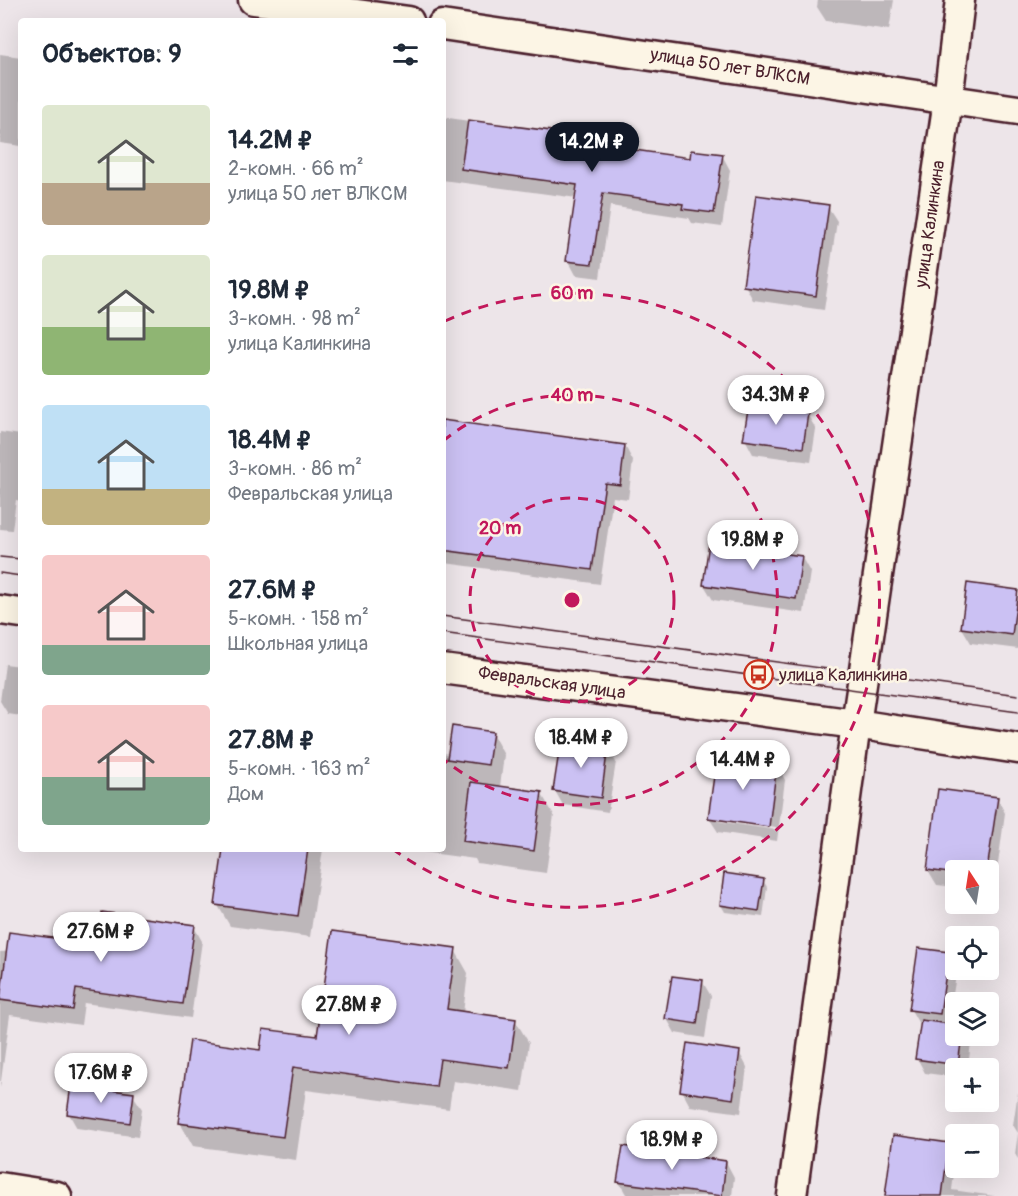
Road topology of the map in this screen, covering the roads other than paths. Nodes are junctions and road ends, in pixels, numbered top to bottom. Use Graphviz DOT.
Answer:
graph roads {
  1 [pos="252,0"];
  2 [pos="960,0"];
  3 [pos="387,18"];
  4 [pos="446,27"];
  5 [pos="948,100"];
  6 [pos="1018,110"];
  7 [pos="0,610"];
  8 [pos="18,613"];
  9 [pos="446,670"];
  10 [pos="856,724"];
  11 [pos="1018,749"];
  12 [pos="0,1187"];
  13 [pos="57,1196"];
  14 [pos="792,1196"];
  1 -- 3 [label="street"];
  2 -- 5 [label="street, улица Калинкина"];
  4 -- 5 [label="street, улица 50 лет ВЛКСМ"];
  5 -- 6 [label="street, улица 50 лет ВЛКСМ"];
  5 -- 10 [label="street, улица Калинкина"];
  7 -- 8 [label="street"];
  9 -- 10 [label="street, Февральская улица"];
  10 -- 11 [label="street, Февральская улица"];
  10 -- 14 [label="street, улица Калинкина"];
  12 -- 13 [label="street"];
}
